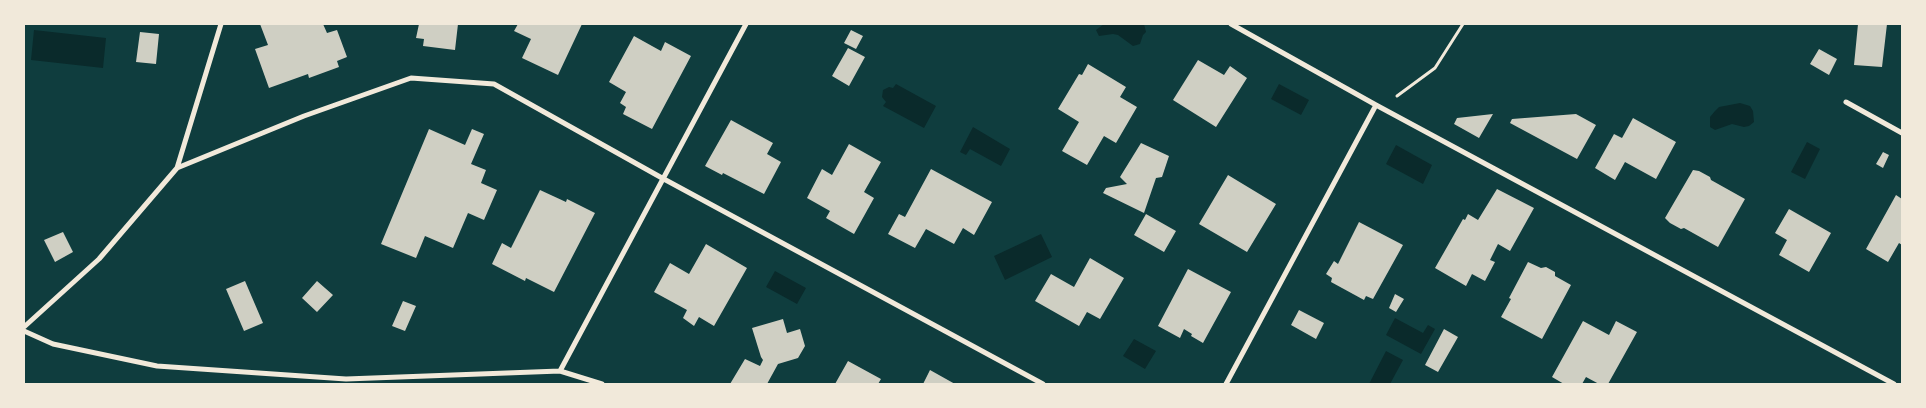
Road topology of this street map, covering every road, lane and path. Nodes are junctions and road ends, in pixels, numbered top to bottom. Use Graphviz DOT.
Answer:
graph roads {
  1 [pos="221,24"];
  2 [pos="746,24"];
  3 [pos="1231,24"];
  4 [pos="1463,24"];
  5 [pos="1846,102"];
  6 [pos="1376,105"];
  7 [pos="1902,133"];
  8 [pos="177,168"];
  9 [pos="662,178"];
  10 [pos="24,329"];
  11 [pos="560,371"];
  12 [pos="602,384"];
  13 [pos="1043,384"];
  14 [pos="1226,384"];
  15 [pos="1894,384"];
  1 -- 8 [label="street"];
  2 -- 9 [label="street"];
  3 -- 6 [label="street"];
  4 -- 6 [label="path"];
  5 -- 7 [label="street"];
  6 -- 14 [label="street"];
  6 -- 15 [label="street"];
  8 -- 9 [label="street"];
  8 -- 10 [label="street"];
  9 -- 11 [label="street"];
  9 -- 13 [label="street"];
  10 -- 11 [label="street"];
  11 -- 12 [label="street"];
}
